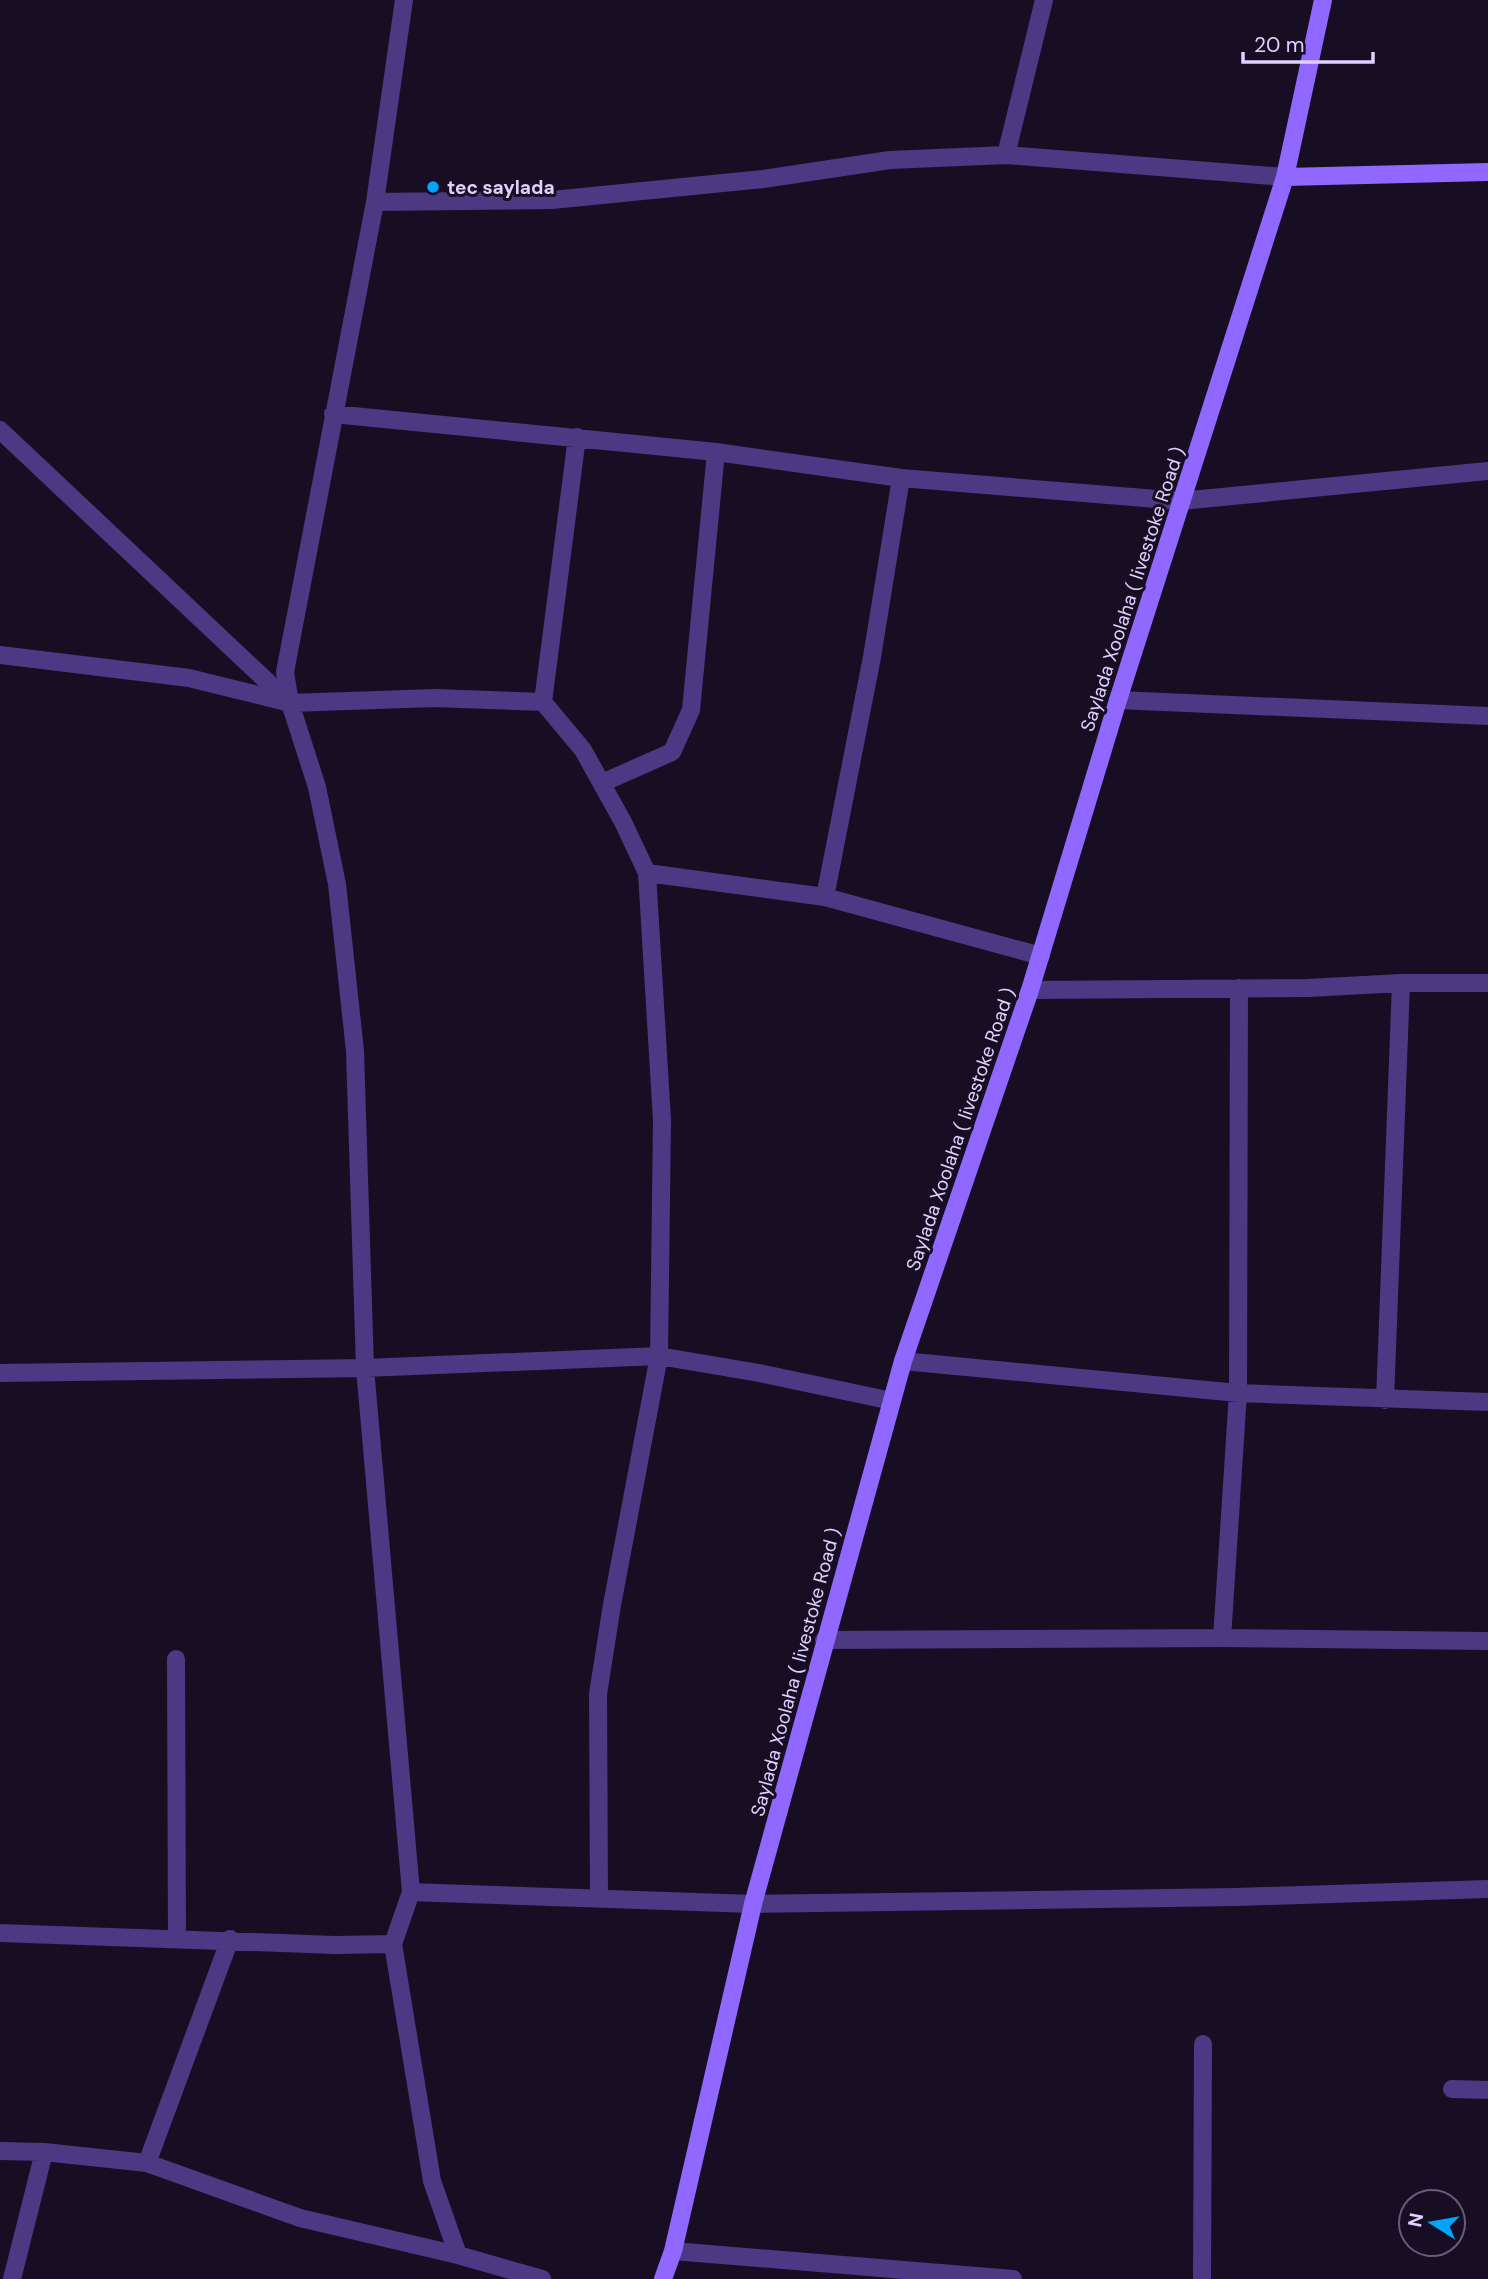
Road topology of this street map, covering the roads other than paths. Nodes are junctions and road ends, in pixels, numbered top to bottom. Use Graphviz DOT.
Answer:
graph roads {
  1 [pos="404,0"];
  2 [pos="1044,0"];
  3 [pos="1323,0"];
  4 [pos="1006,155"];
  5 [pos="1488,172"];
  6 [pos="1285,177"];
  7 [pos="375,202"];
  8 [pos="332,414"];
  9 [pos="0,430"];
  10 [pos="577,438"];
  11 [pos="716,452"];
  12 [pos="1488,471"];
  13 [pos="901,478"];
  14 [pos="1181,501"];
  15 [pos="0,655"];
  16 [pos="1118,699"];
  17 [pos="290,702"];
  18 [pos="543,702"];
  19 [pos="1488,716"];
  20 [pos="602,783"];
  21 [pos="647,873"];
  22 [pos="825,897"];
  23 [pos="1041,956"];
  24 [pos="1401,983"];
  25 [pos="1488,983"];
  26 [pos="1239,988"];
  27 [pos="1030,990"];
  28 [pos="659,1356"];
  29 [pos="903,1361"];
  30 [pos="365,1368"];
  31 [pos="0,1373"];
  32 [pos="1238,1393"];
  33 [pos="1385,1400"];
  34 [pos="892,1401"];
  35 [pos="1488,1402"];
  36 [pos="1222,1639"];
  37 [pos="824,1640"];
  38 [pos="1488,1641"];
  39 [pos="176,1659"];
  40 [pos="1488,1889"];
  41 [pos="411,1892"];
  42 [pos="598,1899"];
  43 [pos="753,1904"];
  44 [pos="0,1933"];
  45 [pos="177,1938"];
  46 [pos="230,1939"];
  47 [pos="393,1944"];
  48 [pos="1203,2043"];
  49 [pos="1452,2089"];
  50 [pos="1488,2090"];
  51 [pos="0,2151"];
  52 [pos="44,2152"];
  53 [pos="147,2163"];
  54 [pos="673,2251"];
  55 [pos="458,2255"];
  56 [pos="12,2279"];
  57 [pos="542,2279"];
  58 [pos="663,2279"];
  59 [pos="1013,2279"];
  60 [pos="1202,2279"];
  1 -- 7 [label="street"];
  2 -- 4 [label="street"];
  3 -- 6 [label="street, Saylada Xoolaha ( livestoke Road )"];
  4 -- 6 [label="street"];
  4 -- 7 [label="street"];
  5 -- 6 [label="street"];
  6 -- 14 [label="street, Saylada Xoolaha ( livestoke Road )"];
  7 -- 8 [label="street"];
  8 -- 10 [label="street"];
  8 -- 17 [label="street"];
  9 -- 17 [label="street"];
  10 -- 11 [label="street"];
  10 -- 18 [label="street"];
  11 -- 13 [label="street"];
  11 -- 20 [label="street"];
  12 -- 14 [label="street"];
  13 -- 14 [label="street"];
  13 -- 22 [label="street"];
  14 -- 16 [label="street, Saylada Xoolaha ( livestoke Road )"];
  15 -- 17 [label="street"];
  16 -- 19 [label="street"];
  16 -- 23 [label="street, Saylada Xoolaha ( livestoke Road )"];
  17 -- 18 [label="street"];
  17 -- 30 [label="street"];
  18 -- 20 [label="street"];
  20 -- 21 [label="street"];
  21 -- 22 [label="street"];
  21 -- 28 [label="street"];
  22 -- 23 [label="street"];
  23 -- 27 [label="street, Saylada Xoolaha ( livestoke Road )"];
  24 -- 25 [label="street"];
  24 -- 26 [label="street"];
  24 -- 33 [label="street"];
  26 -- 27 [label="street"];
  26 -- 32 [label="street"];
  27 -- 29 [label="street, Saylada Xoolaha ( livestoke Road )"];
  28 -- 30 [label="street"];
  28 -- 34 [label="street"];
  28 -- 42 [label="street"];
  29 -- 32 [label="street"];
  29 -- 34 [label="street, Saylada Xoolaha ( livestoke Road )"];
  30 -- 31 [label="street"];
  30 -- 41 [label="street"];
  32 -- 33 [label="street"];
  32 -- 36 [label="street"];
  33 -- 35 [label="street"];
  34 -- 37 [label="street, Saylada Xoolaha ( livestoke Road )"];
  36 -- 37 [label="street"];
  36 -- 38 [label="street"];
  37 -- 43 [label="street, Saylada Xoolaha ( livestoke Road )"];
  39 -- 45 [label="street"];
  40 -- 43 [label="street"];
  41 -- 42 [label="street"];
  41 -- 47 [label="street"];
  42 -- 43 [label="street"];
  43 -- 54 [label="street, Saylada Xoolaha ( livestoke Road )"];
  44 -- 45 [label="street"];
  45 -- 46 [label="street"];
  46 -- 47 [label="street"];
  46 -- 53 [label="street"];
  47 -- 55 [label="street"];
  48 -- 60 [label="street"];
  49 -- 50 [label="street"];
  51 -- 52 [label="street"];
  52 -- 53 [label="street"];
  52 -- 56 [label="street"];
  53 -- 55 [label="street"];
  54 -- 58 [label="street, Saylada Xoolaha ( livestoke Road )"];
  54 -- 59 [label="street"];
  55 -- 57 [label="street"];
}
